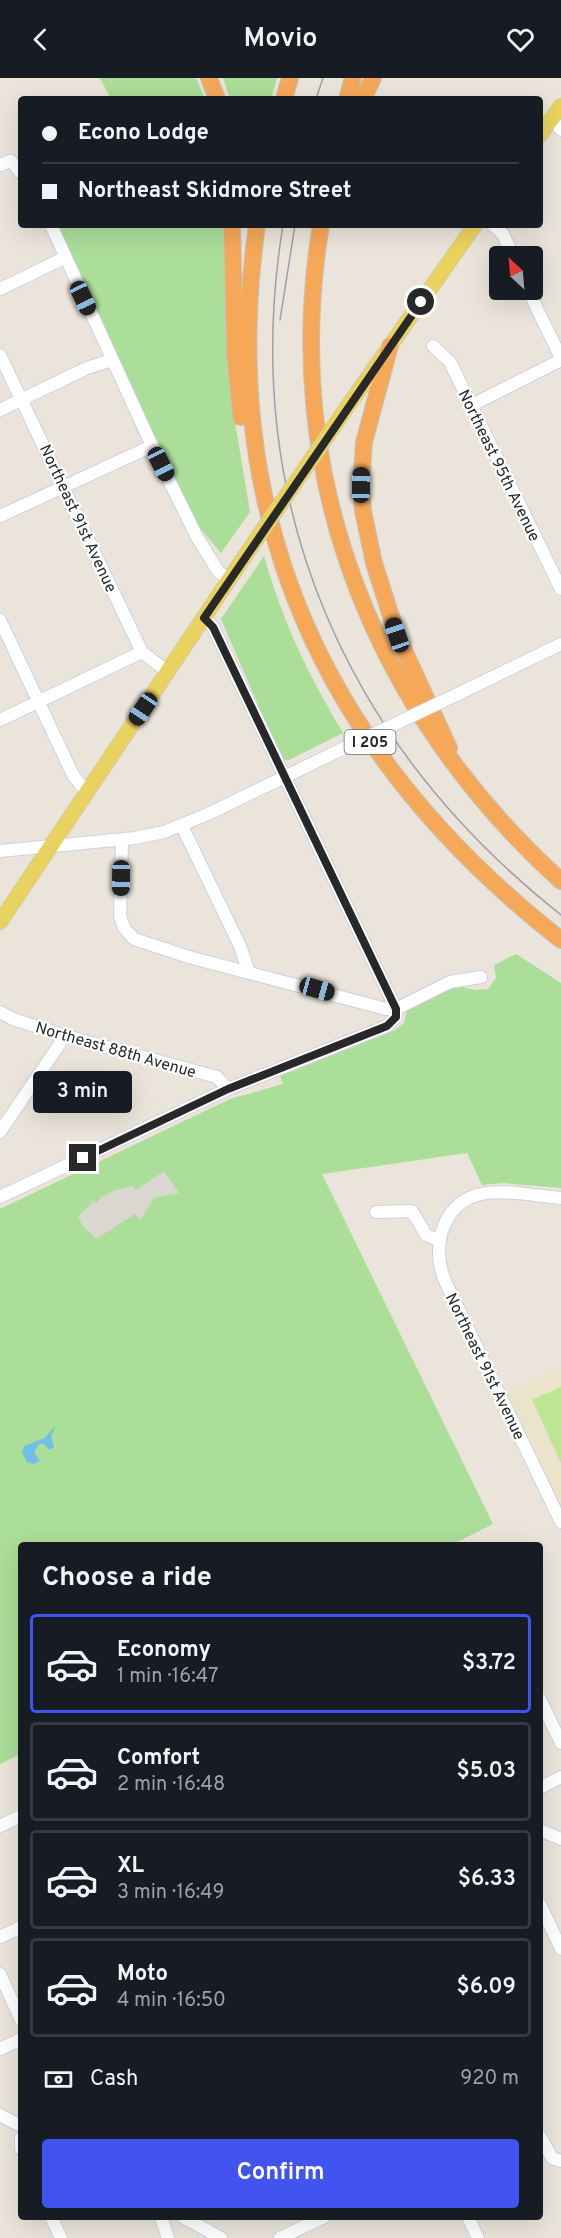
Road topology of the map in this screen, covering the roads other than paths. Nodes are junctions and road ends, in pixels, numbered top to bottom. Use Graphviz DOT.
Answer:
graph roads {
  1 [pos="209,78"];
  2 [pos="290,78"];
  3 [pos="353,78"];
  4 [pos="373,78"];
  5 [pos="216,96"];
  6 [pos="285,96"];
  7 [pos="348,96"];
  8 [pos="364,96"];
  9 [pos="558,118"];
  10 [pos="543,132"];
  11 [pos="5,163"];
  12 [pos="18,171"];
  13 [pos="52,228"];
  14 [pos="232,228"];
  15 [pos="256,228"];
  16 [pos="321,228"];
  17 [pos="473,228"];
  18 [pos="496,228"];
  19 [pos="508,246"];
  20 [pos="64,258"];
  21 [pos="0,289"];
  22 [pos="533,300"];
  23 [pos="390,346"];
  24 [pos="433,346"];
  25 [pos="0,355"];
  26 [pos="561,359"];
  27 [pos="112,360"];
  28 [pos="22,399"];
  29 [pos="472,405"];
  30 [pos="0,410"];
  31 [pos="152,446"];
  32 [pos="64,487"];
  33 [pos="263,489"];
  34 [pos="0,516"];
  35 [pos="229,581"];
  36 [pos="561,589"];
  37 [pos="204,618"];
  38 [pos="0,620"];
  39 [pos="561,644"];
  40 [pos="142,652"];
  41 [pos="168,672"];
  42 [pos="38,702"];
  43 [pos="0,720"];
  44 [pos="451,763"];
  45 [pos="286,777"];
  46 [pos="87,793"];
  47 [pos="182,826"];
  48 [pos="122,840"];
  49 [pos="52,845"];
  50 [pos="0,851"];
  51 [pos="561,881"];
  52 [pos="0,922"];
  53 [pos="561,940"];
  54 [pos="248,970"];
  55 [pos="482,977"];
  56 [pos="396,1009"];
  57 [pos="0,1012"];
  58 [pos="63,1035"];
  59 [pos="228,1089"];
  60 [pos="0,1132"];
  61 [pos="0,1197"];
  62 [pos="561,1198"];
  63 [pos="376,1212"];
  64 [pos="439,1240"];
  65 [pos="561,1522"];
  66 [pos="543,1705"];
  67 [pos="561,1743"];
  68 [pos="561,1777"];
  69 [pos="543,1786"];
  70 [pos="18,1817"];
  71 [pos="0,1826"];
  72 [pos="543,1831"];
  73 [pos="561,1839"];
  74 [pos="543,1910"];
  75 [pos="18,1928"];
  76 [pos="0,1937"];
  77 [pos="561,1949"];
  78 [pos="0,1974"];
  79 [pos="18,2013"];
  80 [pos="18,2040"];
  81 [pos="0,2049"];
  82 [pos="0,2115"];
  83 [pos="18,2124"];
  84 [pos="543,2142"];
  85 [pos="560,2161"];
  86 [pos="52,2220"];
  87 [pos="162,2220"];
  88 [pos="188,2220"];
  89 [pos="318,2220"];
  90 [pos="469,2220"];
  91 [pos="61,2238"];
  92 [pos="168,2238"];
  93 [pos="221,2238"];
  94 [pos="280,2238"];
  95 [pos="478,2238"];
  1 -- 5 [label="highway"];
  2 -- 6 [label="highway"];
  3 -- 7 [label="highway"];
  4 -- 8 [label="highway"];
  9 -- 10 [label="main road"];
  11 -- 12 [label="street"];
  13 -- 20 [label="street"];
  14 -- 33 [label="highway"];
  15 -- 33 [label="highway, I 205"];
  16 -- 44 [label="highway"];
  17 -- 23 [label="main road"];
  18 -- 19 [label="street"];
  20 -- 21 [label="street"];
  20 -- 27 [label="street"];
  22 -- 26 [label="street"];
  23 -- 35 [label="main road, bridge"];
  23 -- 44 [label="highway"];
  24 -- 29 [label="street, Northeast 95th Avenue"];
  25 -- 28 [label="street, Northeast 91st Avenue"];
  26 -- 29 [label="street"];
  27 -- 28 [label="street"];
  27 -- 31 [label="street"];
  28 -- 30 [label="street"];
  28 -- 32 [label="street, Northeast 91st Avenue"];
  29 -- 36 [label="street, Northeast 95th Avenue"];
  31 -- 32 [label="street"];
  31 -- 35 [label="street"];
  32 -- 34 [label="street"];
  32 -- 40 [label="street, Northeast 91st Avenue"];
  33 -- 53 [label="highway, I 205"];
  35 -- 37 [label="main road"];
  37 -- 41 [label="main road"];
  37 -- 45 [label="street"];
  38 -- 42 [label="street"];
  39 -- 45 [label="street, bridge"];
  40 -- 41 [label="street, Northeast 91st Avenue"];
  40 -- 42 [label="street"];
  41 -- 46 [label="main road"];
  42 -- 43 [label="street"];
  42 -- 46 [label="street"];
  44 -- 51 [label="highway"];
  45 -- 47 [label="street"];
  45 -- 56 [label="street"];
  46 -- 49 [label="main road"];
  47 -- 48 [label="street"];
  47 -- 54 [label="street"];
  48 -- 49 [label="street"];
  48 -- 54 [label="street"];
  49 -- 50 [label="street"];
  49 -- 52 [label="main road"];
  54 -- 56 [label="street"];
  55 -- 56 [label="street"];
  56 -- 59 [label="street"];
  57 -- 58 [label="street, Northeast 88th Avenue"];
  58 -- 59 [label="street, Northeast 88th Avenue"];
  58 -- 60 [label="street"];
  59 -- 61 [label="street"];
  62 -- 64 [label="street"];
  63 -- 64 [label="street"];
  64 -- 65 [label="street, Northeast 91st Avenue"];
  66 -- 67 [label="street"];
  68 -- 69 [label="street"];
  70 -- 71 [label="street"];
  72 -- 73 [label="street"];
  74 -- 77 [label="street"];
  75 -- 76 [label="street"];
  78 -- 79 [label="street"];
  80 -- 81 [label="street"];
  82 -- 83 [label="street"];
  84 -- 85 [label="street"];
  86 -- 91 [label="street"];
  87 -- 92 [label="street"];
  88 -- 93 [label="street"];
  89 -- 94 [label="street"];
  90 -- 95 [label="street"];
}
